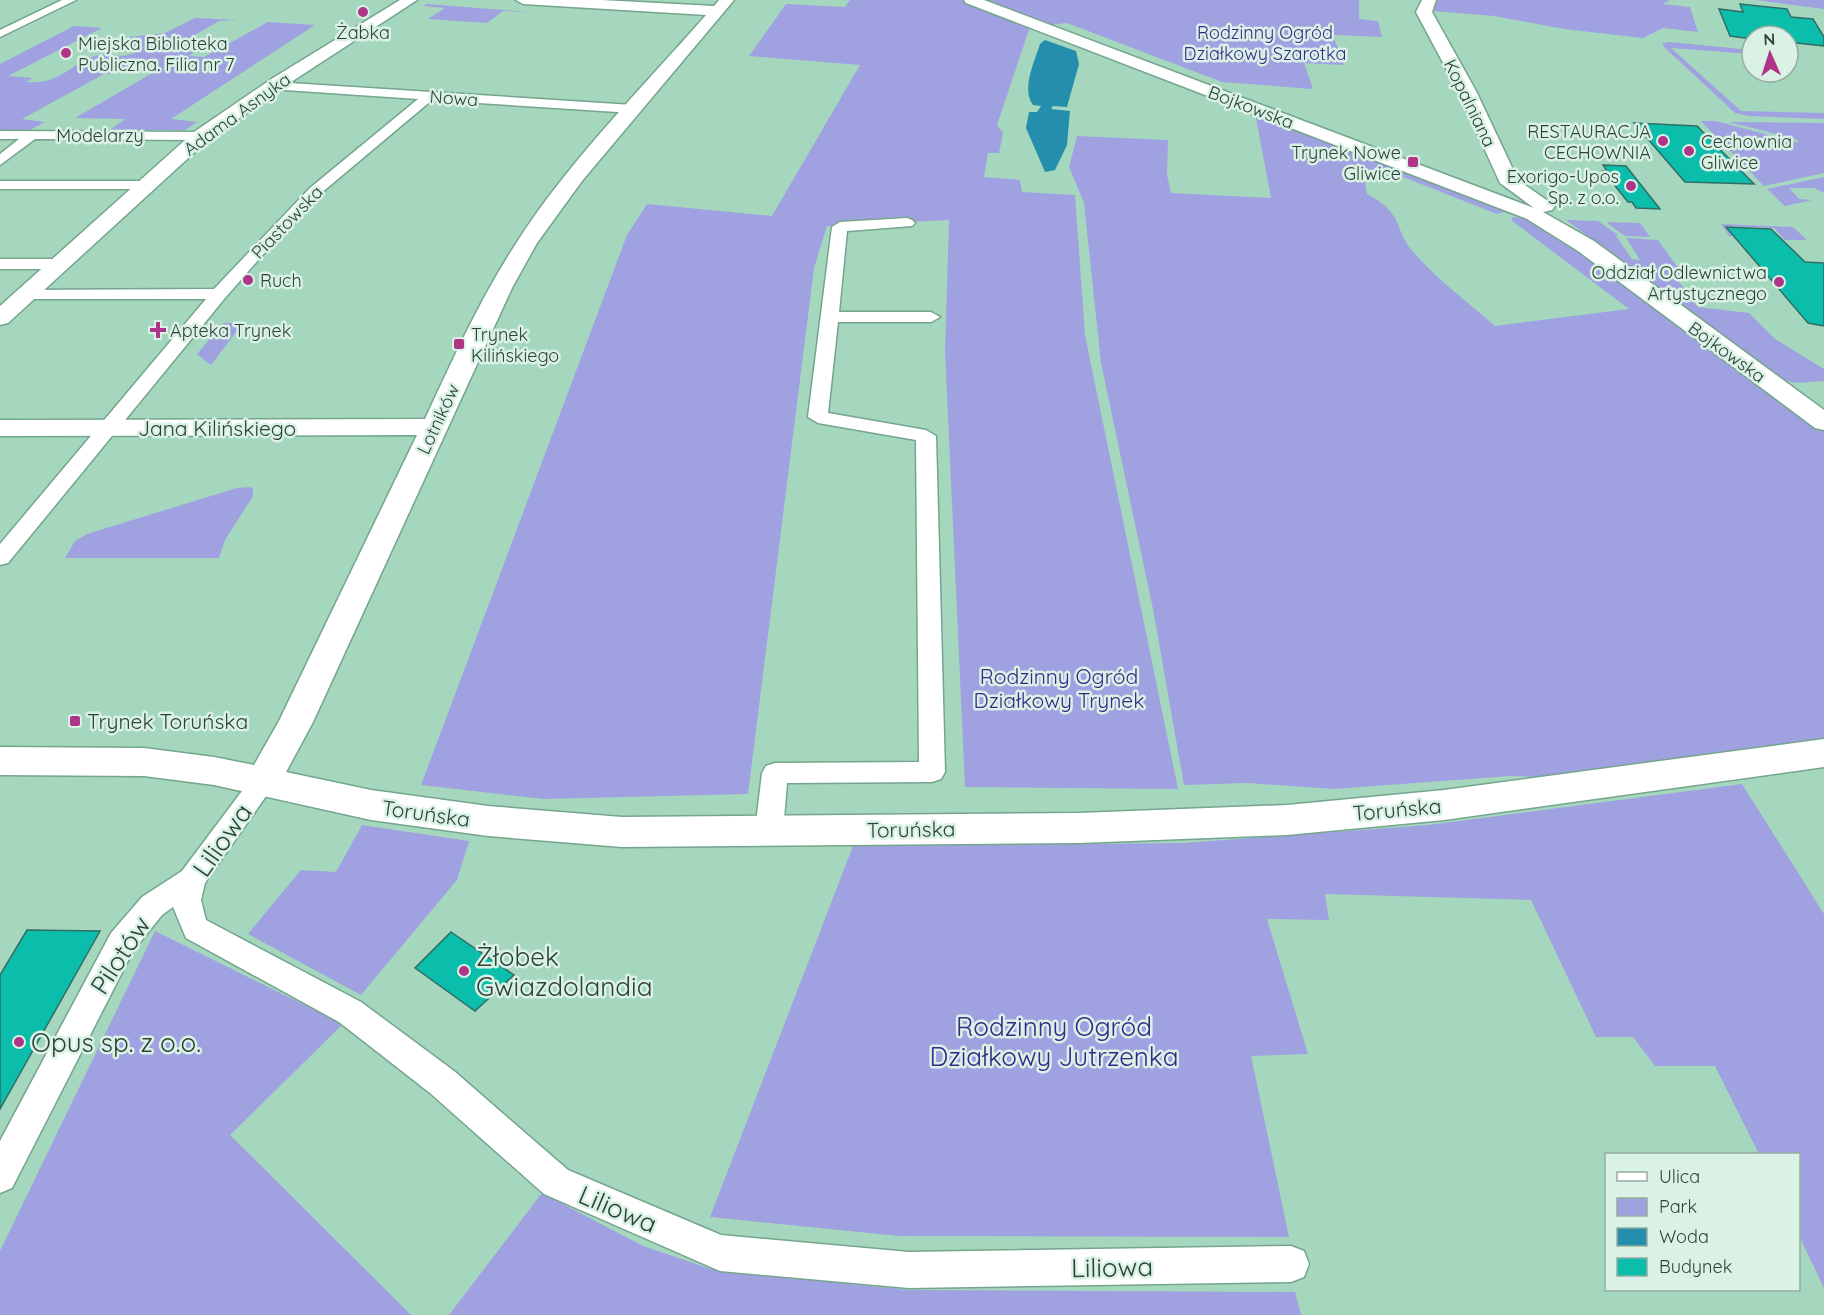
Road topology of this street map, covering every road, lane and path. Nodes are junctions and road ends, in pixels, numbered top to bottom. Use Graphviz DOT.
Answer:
graph roads {
  1 [pos="71,0"];
  2 [pos="410,0"];
  3 [pos="523,0"];
  4 [pos="971,0"];
  5 [pos="1429,0"];
  6 [pos="722,5"];
  7 [pos="0,34"];
  8 [pos="274,86"];
  9 [pos="429,96"];
  10 [pos="633,109"];
  11 [pos="0,135"];
  12 [pos="32,135"];
  13 [pos="201,136"];
  14 [pos="0,160"];
  15 [pos="0,185"];
  16 [pos="146,185"];
  17 [pos="1533,215"];
  18 [pos="907,223"];
  19 [pos="0,264"];
  20 [pos="59,264"];
  21 [pos="25,294"];
  22 [pos="219,294"];
  23 [pos="829,317"];
  24 [pos="931,317"];
  25 [pos="0,318"];
  26 [pos="1824,422"];
  27 [pos="434,427"];
  28 [pos="0,428"];
  29 [pos="106,428"];
  30 [pos="0,558"];
  31 [pos="1824,753"];
  32 [pos="0,761"];
  33 [pos="263,782"];
  34 [pos="769,831"];
  35 [pos="192,879"];
  36 [pos="0,1176"];
  37 [pos="1291,1264"];
  1 -- 7 [label="street"];
  2 -- 8 [label="street, Adama Asnyka"];
  3 -- 6 [label="street"];
  4 -- 17 [label="street, Bojkowska"];
  5 -- 17 [label="street, Kopalniana"];
  6 -- 10 [label="street, Lotników"];
  8 -- 9 [label="street, Nowa"];
  8 -- 13 [label="street, Adama Asnyka"];
  9 -- 10 [label="street, Nowa"];
  9 -- 22 [label="street, Piastowska"];
  10 -- 27 [label="street, Lotników"];
  11 -- 12 [label="street, Modelarzy"];
  12 -- 13 [label="street, Modelarzy"];
  12 -- 14 [label="street"];
  13 -- 16 [label="street, Adama Asnyka"];
  15 -- 16 [label="street"];
  16 -- 20 [label="street, Adama Asnyka"];
  17 -- 26 [label="street, Bojkowska"];
  18 -- 23 [label="street"];
  19 -- 20 [label="street"];
  20 -- 21 [label="street, Adama Asnyka"];
  21 -- 22 [label="street"];
  21 -- 25 [label="street, Adama Asnyka"];
  22 -- 29 [label="street, Piastowska"];
  23 -- 24 [label="street"];
  23 -- 34 [label="street"];
  27 -- 29 [label="street, Jana Kilińskiego"];
  27 -- 33 [label="street, Lotników"];
  28 -- 29 [label="street, Jana Kilińskiego"];
  29 -- 30 [label="street, Piastowska"];
  31 -- 34 [label="street, Toruńska"];
  32 -- 33 [label="street, Toruńska"];
  33 -- 34 [label="street, Toruńska"];
  33 -- 35 [label="street, Liliowa"];
  35 -- 36 [label="street, Pilotów"];
  35 -- 37 [label="street, Liliowa"];
}
